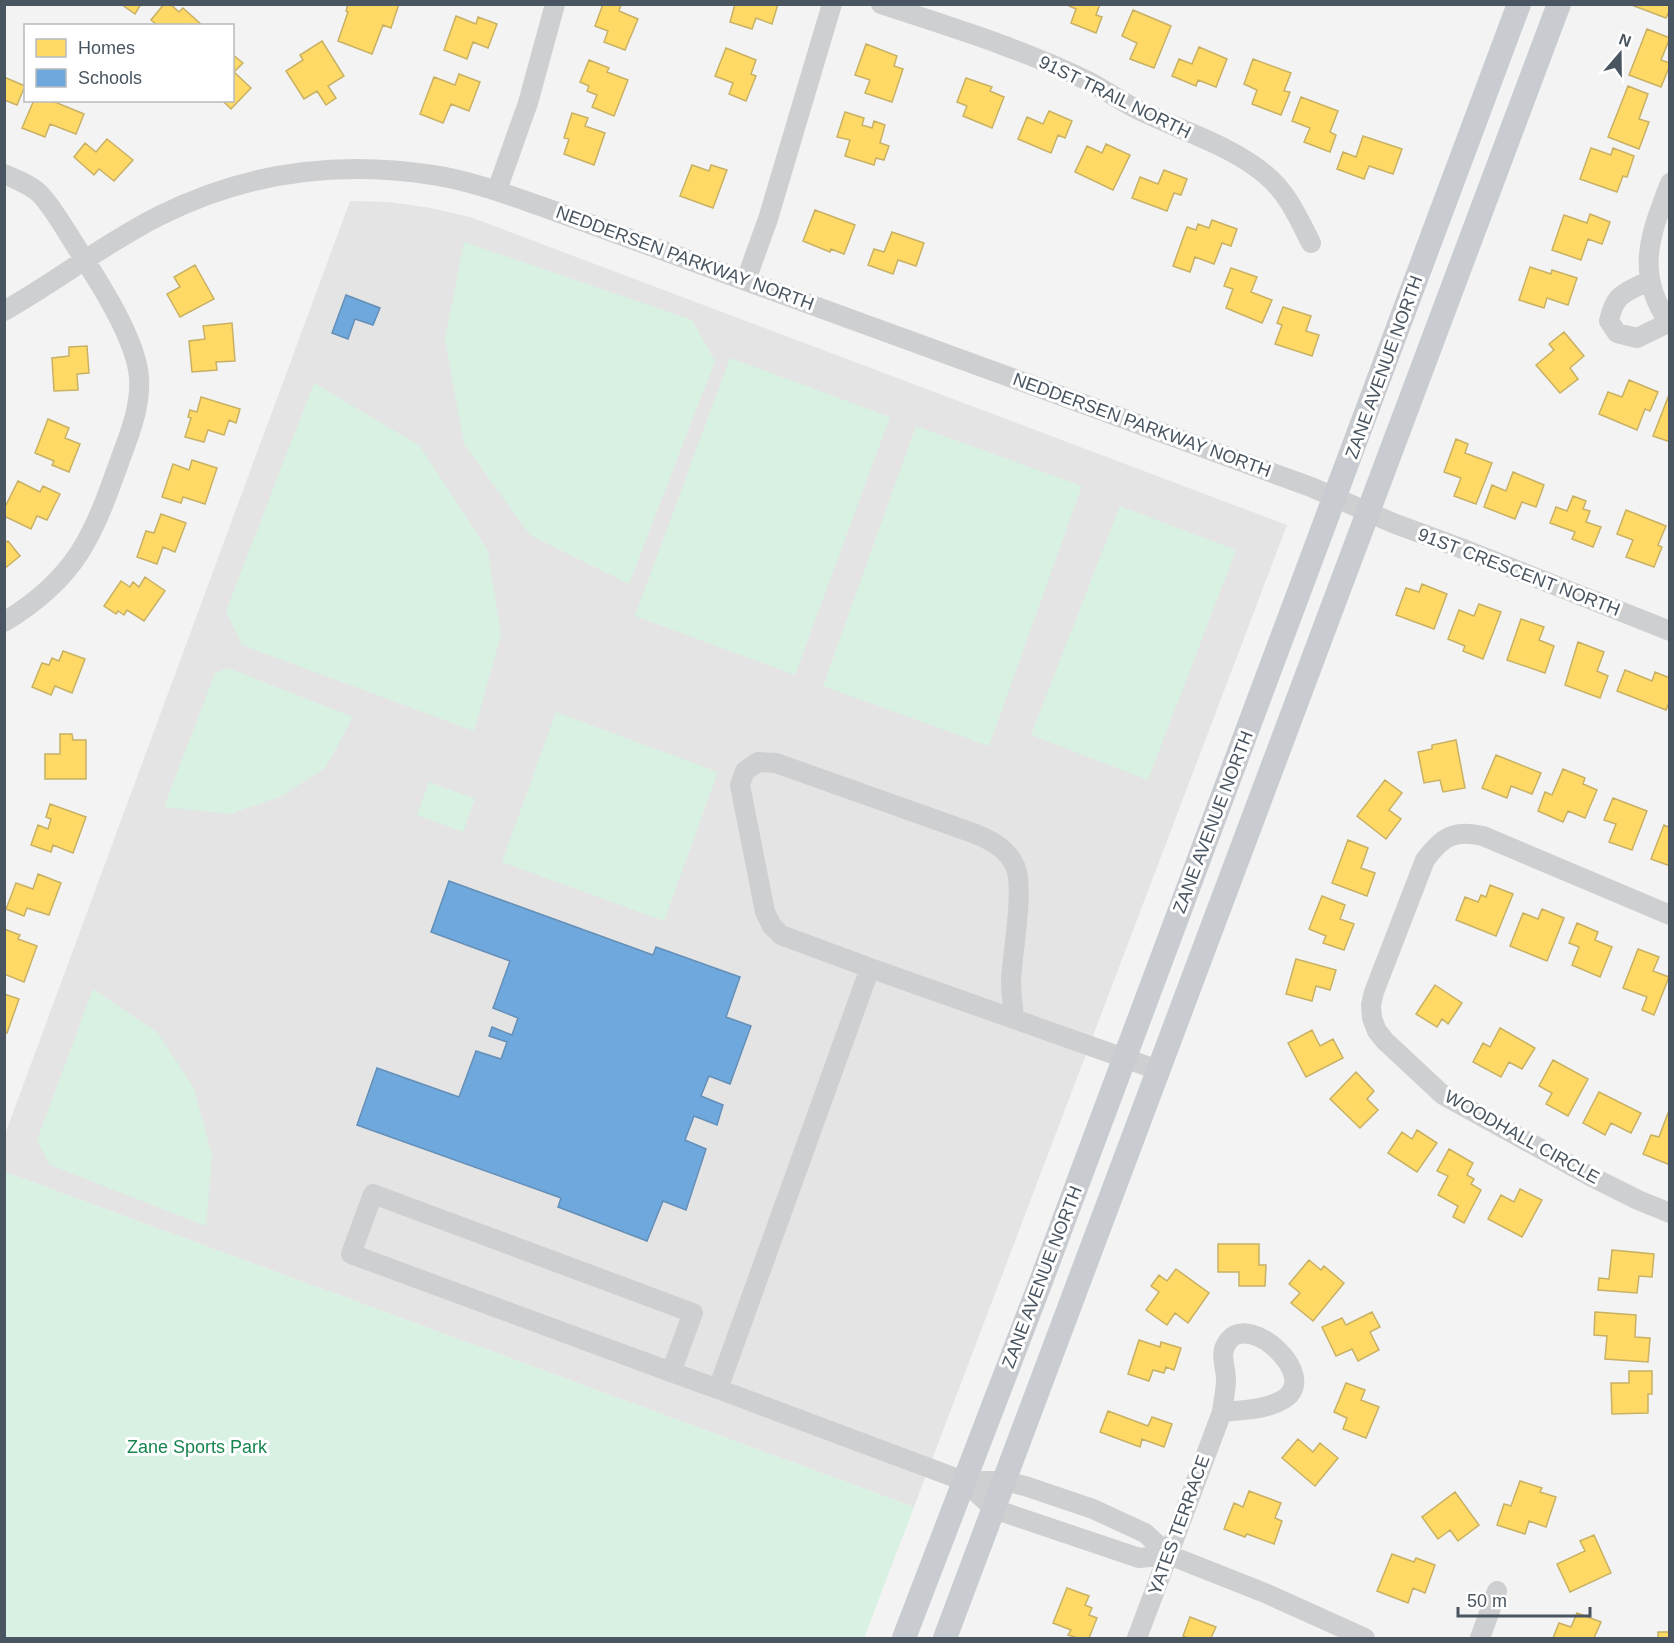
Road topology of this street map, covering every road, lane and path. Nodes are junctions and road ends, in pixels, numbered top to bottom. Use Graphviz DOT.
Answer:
graph roads {
  1 [pos="555,4"];
  2 [pos="832,4"];
  3 [pos="881,4"];
  4 [pos="1519,4"];
  5 [pos="1559,4"];
  6 [pos="4,174"];
  7 [pos="1670,183"];
  8 [pos="497,190"];
  9 [pos="1311,243"];
  10 [pos="85,261"];
  11 [pos="1650,279"];
  12 [pos="746,280"];
  13 [pos="4,311"];
  14 [pos="1669,324"];
  15 [pos="1336,497"];
  16 [pos="1368,512"];
  17 [pos="4,622"];
  18 [pos="1670,631"];
  19 [pos="1670,915"];
  20 [pos="870,968"];
  21 [pos="1014,1018"];
  22 [pos="1123,1058"];
  23 [pos="1158,1070"];
  24 [pos="1670,1213"];
  25 [pos="671,1372"];
  26 [pos="718,1389"];
  27 [pos="1221,1412"];
  28 [pos="964,1481"];
  29 [pos="1004,1481"];
  30 [pos="994,1509"];
  31 [pos="1169,1555"];
  32 [pos="1497,1591"];
  33 [pos="904,1638"];
  34 [pos="945,1638"];
  35 [pos="1137,1638"];
  36 [pos="1365,1638"];
  37 [pos="1480,1638"];
  1 -- 8 [label="street"];
  2 -- 12 [label="street"];
  3 -- 9 [label="street, 91ST TRAIL NORTH"];
  4 -- 15 [label="main road, ZANE AVENUE NORTH"];
  5 -- 16 [label="main road, ZANE AVENUE NORTH"];
  6 -- 10 [label="street"];
  7 -- 11 [label="street"];
  8 -- 10 [label="street, NEDDERSEN PARKWAY NORTH"];
  8 -- 12 [label="street, NEDDERSEN PARKWAY NORTH"];
  10 -- 13 [label="street, NEDDERSEN PARKWAY NORTH"];
  10 -- 17 [label="street"];
  11 -- 14 [label="street"];
  11 -- 14 [label="street"];
  12 -- 15 [label="street, NEDDERSEN PARKWAY NORTH"];
  15 -- 16 [label="street, NEDDERSEN PARKWAY NORTH"];
  15 -- 22 [label="main road, ZANE AVENUE NORTH"];
  16 -- 18 [label="street, 91ST CRESCENT NORTH"];
  16 -- 23 [label="main road, ZANE AVENUE NORTH"];
  19 -- 24 [label="street, WOODHALL CIRCLE"];
  20 -- 21 [label="street"];
  20 -- 21 [label="street"];
  20 -- 26 [label="street"];
  21 -- 22 [label="street"];
  22 -- 23 [label="street"];
  22 -- 28 [label="main road, ZANE AVENUE NORTH"];
  23 -- 29 [label="main road, ZANE AVENUE NORTH"];
  25 -- 25 [label="street"];
  25 -- 26 [label="street"];
  26 -- 28 [label="street"];
  27 -- 27 [label="street, YATES TERRACE"];
  27 -- 31 [label="street, YATES TERRACE"];
  28 -- 29 [label="street"];
  28 -- 30 [label="street"];
  28 -- 33 [label="main road, ZANE AVENUE NORTH"];
  29 -- 30 [label="main road, ZANE AVENUE NORTH"];
  29 -- 31 [label="street"];
  30 -- 31 [label="street"];
  30 -- 34 [label="main road, ZANE AVENUE NORTH"];
  31 -- 35 [label="street, YATES TERRACE"];
  31 -- 36 [label="street"];
  32 -- 37 [label="street"];
}
